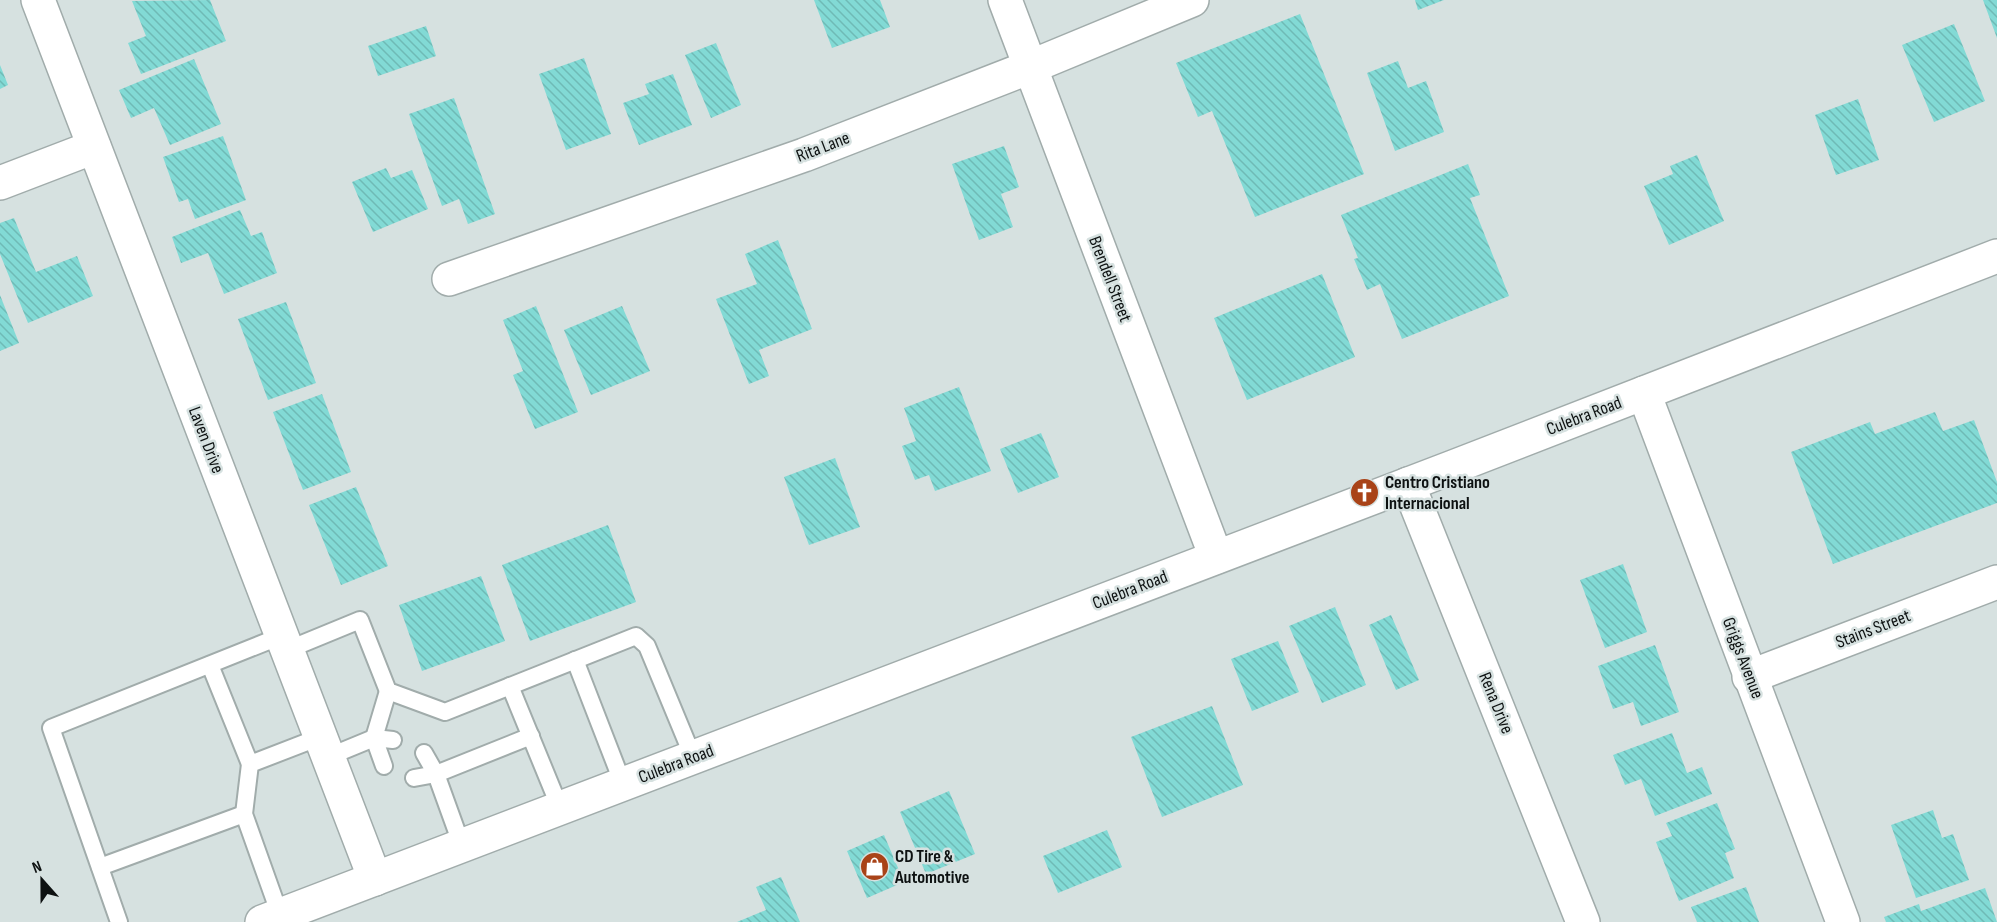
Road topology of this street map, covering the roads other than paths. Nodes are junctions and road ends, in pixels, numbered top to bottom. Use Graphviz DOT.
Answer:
graph roads {
  1 [pos="38,0"];
  2 [pos="1005,0"];
  3 [pos="1192,0"];
  4 [pos="1030,67"];
  5 [pos="94,147"];
  6 [pos="0,183"];
  7 [pos="1997,256"];
  8 [pos="449,279"];
  9 [pos="1644,393"];
  10 [pos="1408,484"];
  11 [pos="1216,557"];
  12 [pos="1997,582"];
  13 [pos="284,643"];
  14 [pos="575,660"];
  15 [pos="210,665"];
  16 [pos="1749,677"];
  17 [pos="510,686"];
  18 [pos="388,692"];
  19 [pos="531,736"];
  20 [pos="374,738"];
  21 [pos="393,740"];
  22 [pos="324,747"];
  23 [pos="424,753"];
  24 [pos="693,757"];
  25 [pos="250,764"];
  26 [pos="384,766"];
  27 [pos="436,774"];
  28 [pos="414,778"];
  29 [pos="623,784"];
  30 [pos="560,808"];
  31 [pos="244,814"];
  32 [pos="462,846"];
  33 [pos="100,867"];
  34 [pos="375,879"];
  35 [pos="275,920"];
  36 [pos="119,922"];
  37 [pos="1583,922"];
  38 [pos="1843,922"];
  1 -- 5 [label="street, Laven Drive"];
  2 -- 4 [label="street, Brendell Street"];
  3 -- 4 [label="street, Rita Lane"];
  4 -- 8 [label="street, Rita Lane"];
  4 -- 11 [label="street, Brendell Street"];
  5 -- 6 [label="street"];
  5 -- 13 [label="street, Laven Drive"];
  7 -- 9 [label="street, Culebra Road"];
  9 -- 10 [label="street, Culebra Road"];
  9 -- 16 [label="street, Griggs Avenue"];
  10 -- 11 [label="street, Culebra Road"];
  10 -- 37 [label="street, Rena Drive"];
  11 -- 24 [label="street, Culebra Road"];
  12 -- 16 [label="street, Stains Street"];
  13 -- 15 [label="lane"];
  13 -- 18 [label="lane"];
  13 -- 22 [label="street, Laven Drive"];
  14 -- 17 [label="lane"];
  14 -- 24 [label="lane"];
  14 -- 29 [label="lane"];
  15 -- 25 [label="lane"];
  15 -- 33 [label="lane"];
  16 -- 38 [label="street, Griggs Avenue"];
  17 -- 18 [label="lane"];
  17 -- 19 [label="lane"];
  18 -- 20 [label="lane"];
  19 -- 27 [label="lane"];
  19 -- 30 [label="lane"];
  20 -- 21 [label="lane"];
  20 -- 22 [label="lane"];
  20 -- 26 [label="lane"];
  22 -- 25 [label="lane"];
  22 -- 34 [label="street, Laven Drive"];
  23 -- 27 [label="lane"];
  24 -- 29 [label="street, Culebra Road"];
  25 -- 31 [label="lane"];
  27 -- 28 [label="lane"];
  27 -- 32 [label="lane"];
  29 -- 30 [label="street, Culebra Road"];
  30 -- 32 [label="street, Culebra Road"];
  31 -- 33 [label="lane"];
  31 -- 35 [label="lane"];
  32 -- 34 [label="street, Culebra Road"];
  33 -- 36 [label="lane"];
  34 -- 35 [label="street, Culebra Road"];
}
